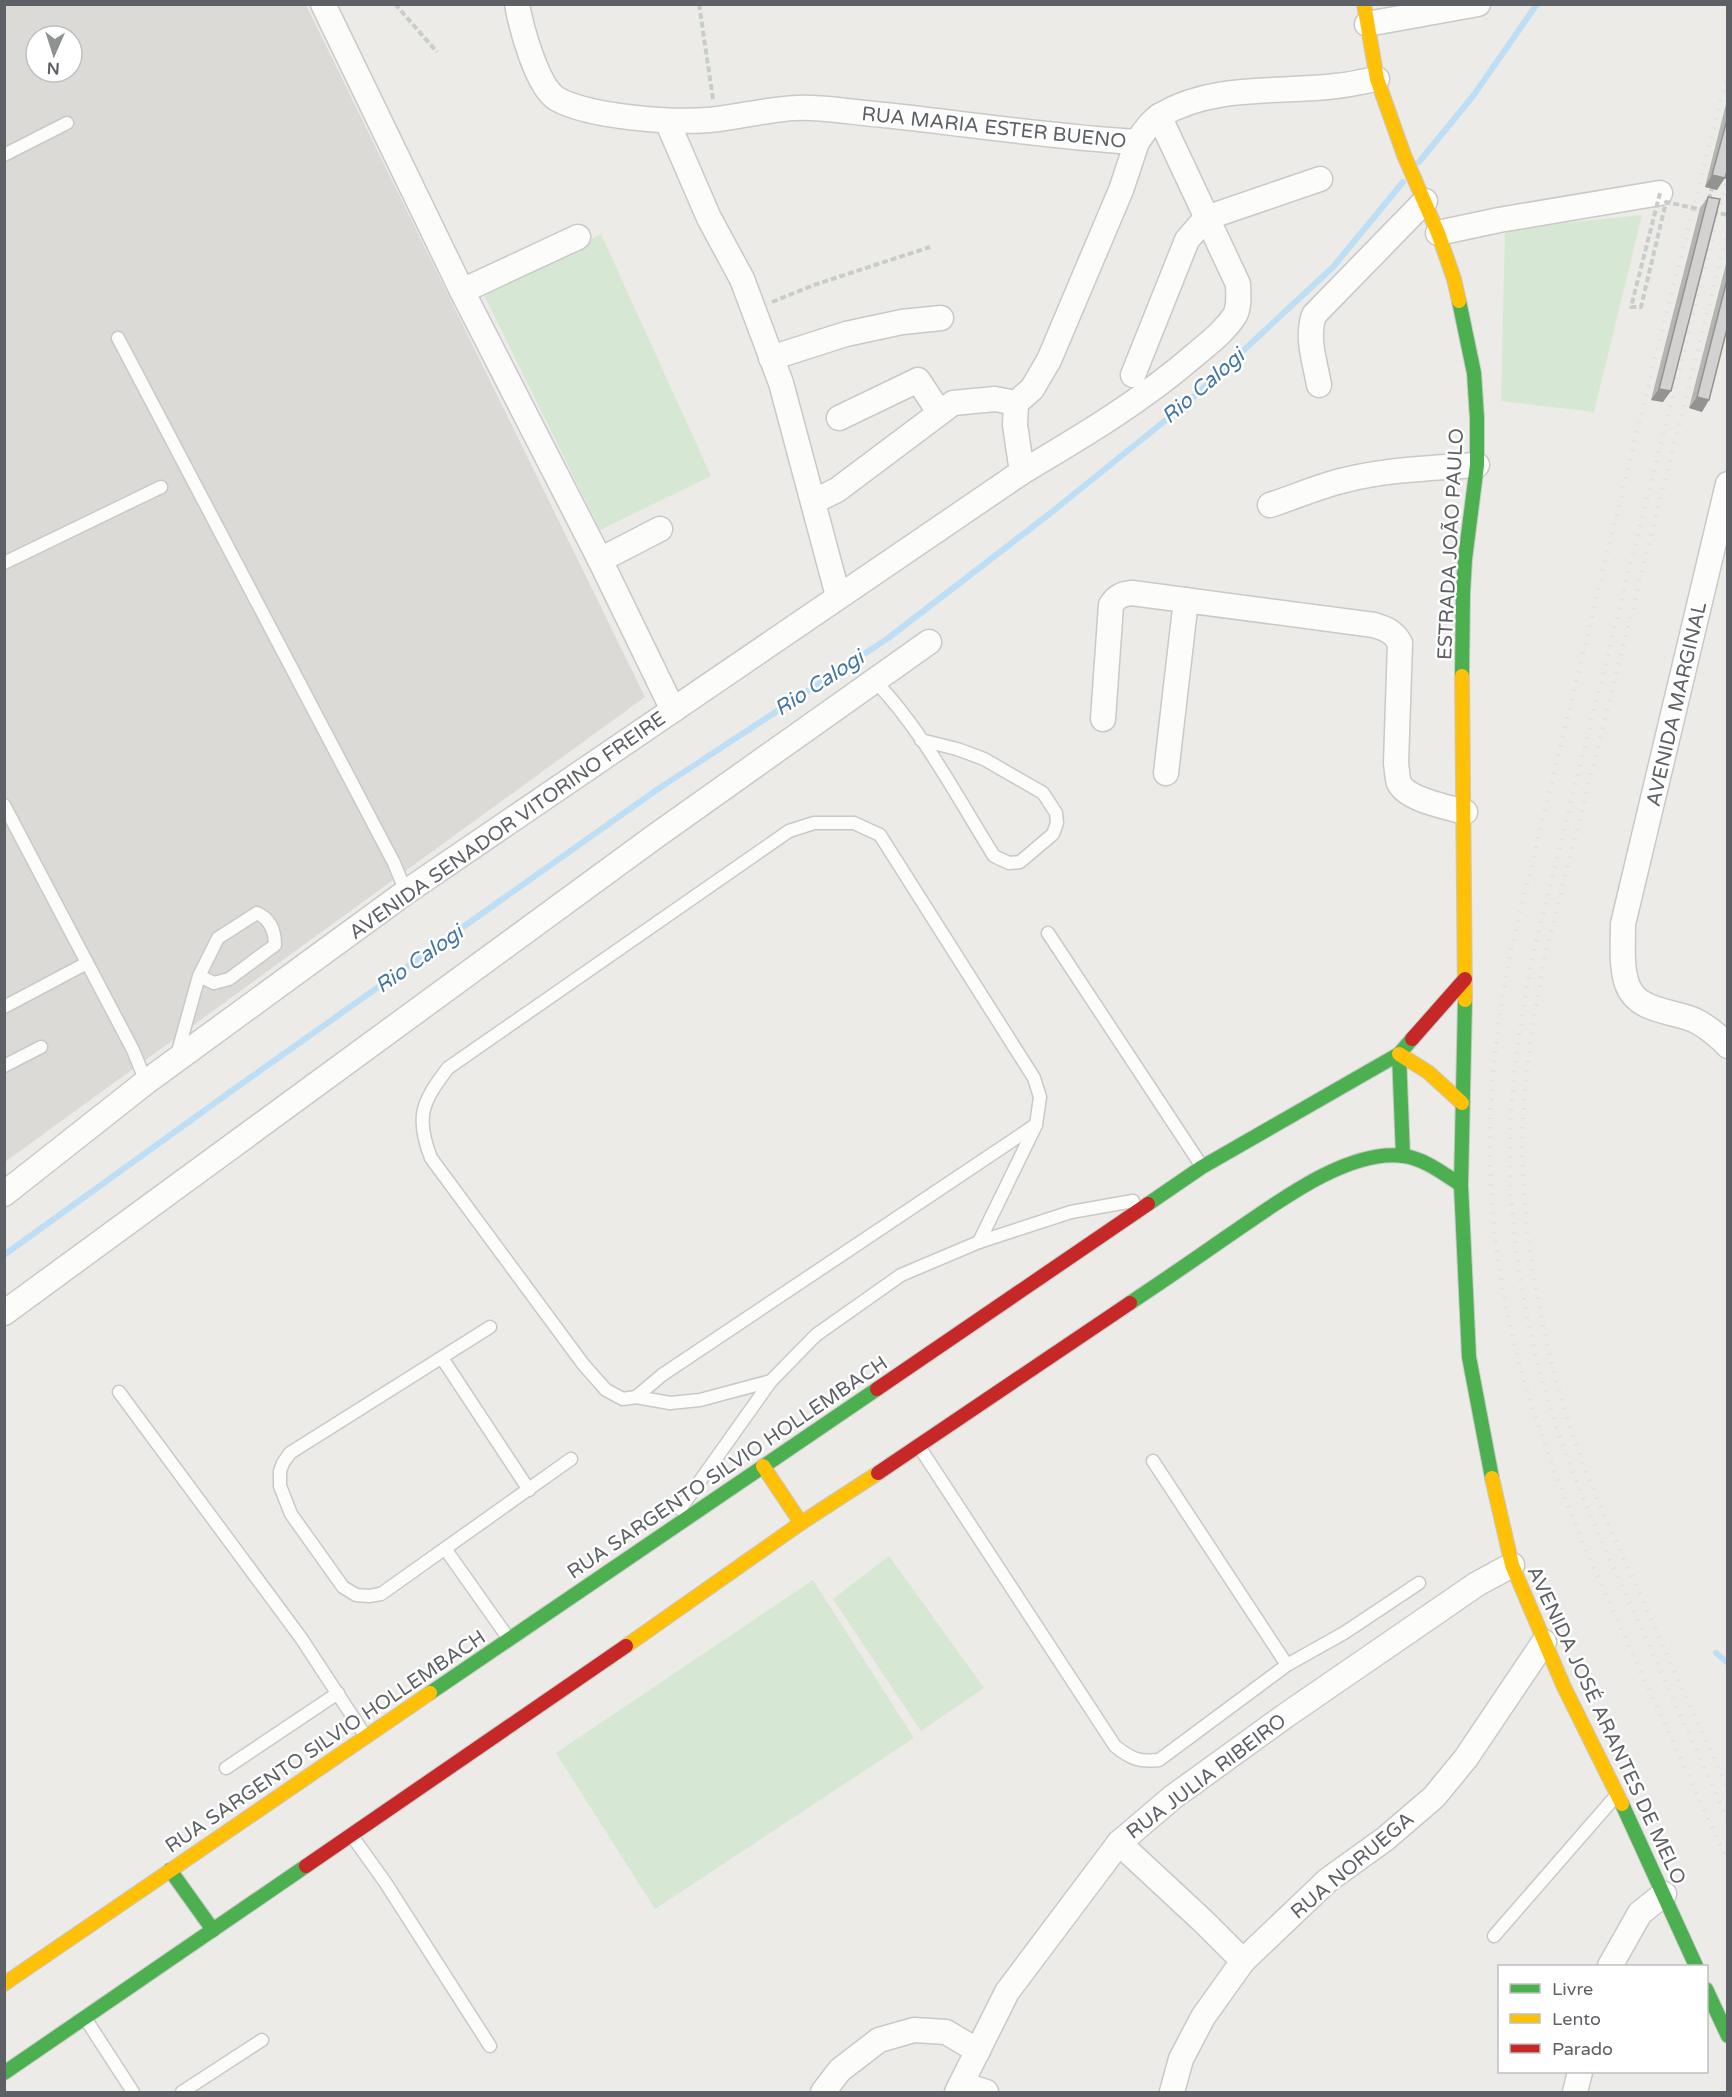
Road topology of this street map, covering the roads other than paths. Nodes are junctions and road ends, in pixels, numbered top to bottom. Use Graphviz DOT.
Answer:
graph roads {
  1 [pos="323,4"];
  2 [pos="517,4"];
  3 [pos="1478,4"];
  4 [pos="1366,14"];
  5 [pos="1377,79"];
  6 [pos="1160,116"];
  7 [pos="667,120"];
  8 [pos="67,123"];
  9 [pos="1137,142"];
  10 [pos="4,155"];
  11 [pos="1320,179"];
  12 [pos="1660,193"];
  13 [pos="1422,194"];
  14 [pos="1206,218"];
  15 [pos="1438,233"];
  16 [pos="578,237"];
  17 [pos="462,291"];
  18 [pos="941,318"];
  19 [pos="118,338"];
  20 [pos="771,358"];
  21 [pos="1133,375"];
  22 [pos="1318,385"];
  23 [pos="1016,403"];
  24 [pos="939,412"];
  25 [pos="840,418"];
  26 [pos="1477,465"];
  27 [pos="1022,472"];
  28 [pos="1728,484"];
  29 [pos="161,487"];
  30 [pos="813,502"];
  31 [pos="1270,505"];
  32 [pos="660,529"];
  33 [pos="600,560"];
  34 [pos="4,563"];
  35 [pos="838,596"];
  36 [pos="1186,600"];
  37 [pos="929,642"];
  38 [pos="876,681"];
  39 [pos="673,710"];
  40 [pos="1102,718"];
  41 [pos="921,740"];
  42 [pos="1166,773"];
  43 [pos="4,805"];
  44 [pos="1465,812"];
  45 [pos="10,828"];
  46 [pos="406,892"];
  47 [pos="1048,933"];
  48 [pos="87,963"];
  49 [pos="199,976"];
  50 [pos="1465,979"];
  51 [pos="4,1007"];
  52 [pos="1728,1046"];
  53 [pos="40,1047"];
  54 [pos="1399,1054"];
  55 [pos="176,1061"];
  56 [pos="4,1066"];
  57 [pos="146,1082"];
  58 [pos="1462,1103"];
  59 [pos="1036,1125"];
  60 [pos="1403,1156"];
  61 [pos="1202,1167"];
  62 [pos="1461,1185"];
  63 [pos="4,1194"];
  64 [pos="1158,1197"];
  65 [pos="979,1242"];
  66 [pos="4,1312"];
  67 [pos="490,1327"];
  68 [pos="442,1358"];
  69 [pos="771,1381"];
  70 [pos="118,1392"];
  71 [pos="636,1397"];
  72 [pos="919,1447"];
  73 [pos="571,1459"];
  74 [pos="1153,1461"];
  75 [pos="763,1466"];
  76 [pos="529,1490"];
  77 [pos="801,1523"];
  78 [pos="662,1534"];
  79 [pos="446,1550"];
  80 [pos="1512,1565"];
  81 [pos="1419,1583"];
  82 [pos="509,1639"];
  83 [pos="1544,1642"];
  84 [pos="1287,1665"];
  85 [pos="338,1693"];
  86 [pos="366,1737"];
  87 [pos="226,1768"];
  88 [pos="1618,1794"];
  89 [pos="351,1835"];
  90 [pos="1119,1844"];
  91 [pos="170,1870"];
  92 [pos="1664,1894"];
  93 [pos="213,1930"];
  94 [pos="1494,1936"];
  95 [pos="1243,1961"];
  96 [pos="1611,1965"];
  97 [pos="1696,1965"];
  98 [pos="4,1984"];
  99 [pos="1708,1991"];
  100 [pos="86,2018"];
  101 [pos="1728,2036"];
  102 [pos="262,2040"];
  103 [pos="490,2046"];
  104 [pos="978,2051"];
  105 [pos="4,2073"];
  106 [pos="1580,2073"];
  107 [pos="959,2088"];
  108 [pos="133,2092"];
  109 [pos="182,2092"];
  110 [pos="823,2092"];
  111 [pos="987,2092"];
  112 [pos="1172,2092"];
  113 [pos="1575,2092"];
  1 -- 17 [label="street"];
  2 -- 7 [label="street, RUA MARIA ESTER BUENO"];
  3 -- 4 [label="street"];
  4 -- 5 [label="main road, ESTRADA JOÃO PAULO"];
  5 -- 6 [label="street, RUA MARIA ESTER BUENO"];
  5 -- 13 [label="main road, ESTRADA JOÃO PAULO"];
  6 -- 9 [label="street, RUA MARIA ESTER BUENO"];
  6 -- 14 [label="street"];
  7 -- 9 [label="street, RUA MARIA ESTER BUENO"];
  7 -- 20 [label="street"];
  8 -- 10 [label="lane"];
  9 -- 23 [label="street"];
  11 -- 14 [label="street"];
  12 -- 15 [label="street"];
  13 -- 15 [label="main road, ESTRADA JOÃO PAULO"];
  13 -- 22 [label="street"];
  14 -- 21 [label="street"];
  14 -- 27 [label="street, AVENIDA SENADOR VITORINO FREIRE"];
  15 -- 26 [label="main road, ESTRADA JOÃO PAULO"];
  16 -- 17 [label="street"];
  17 -- 33 [label="street"];
  18 -- 20 [label="street"];
  19 -- 46 [label="lane"];
  20 -- 30 [label="street"];
  23 -- 24 [label="street"];
  23 -- 27 [label="street"];
  24 -- 25 [label="street"];
  24 -- 30 [label="street"];
  26 -- 31 [label="street"];
  26 -- 44 [label="main road, ESTRADA JOÃO PAULO"];
  27 -- 35 [label="street, AVENIDA SENADOR VITORINO FREIRE"];
  28 -- 52 [label="street, AVENIDA MARGINAL"];
  29 -- 34 [label="lane"];
  30 -- 35 [label="street"];
  32 -- 33 [label="street"];
  33 -- 39 [label="street"];
  35 -- 39 [label="street, AVENIDA SENADOR VITORINO FREIRE"];
  36 -- 40 [label="street"];
  36 -- 42 [label="street"];
  36 -- 44 [label="street"];
  37 -- 38 [label="street"];
  38 -- 41 [label="lane"];
  38 -- 66 [label="street"];
  39 -- 46 [label="street, AVENIDA SENADOR VITORINO FREIRE"];
  41 -- 41 [label="lane"];
  43 -- 45 [label="lane"];
  44 -- 50 [label="main road, ESTRADA JOÃO PAULO"];
  45 -- 48 [label="lane"];
  46 -- 55 [label="street, AVENIDA SENADOR VITORINO FREIRE"];
  47 -- 61 [label="lane"];
  48 -- 51 [label="lane"];
  48 -- 57 [label="lane"];
  49 -- 49 [label="lane"];
  49 -- 55 [label="lane"];
  50 -- 54 [label="main road, RUA SARGENTO SILVIO HOLLEMBACH"];
  50 -- 58 [label="main road, ESTRADA JOÃO PAULO"];
  53 -- 56 [label="lane"];
  54 -- 58 [label="main road"];
  54 -- 60 [label="main road"];
  54 -- 61 [label="main road, RUA SARGENTO SILVIO HOLLEMBACH"];
  55 -- 57 [label="street, AVENIDA SENADOR VITORINO FREIRE"];
  57 -- 63 [label="street, AVENIDA SENADOR VITORINO FREIRE"];
  58 -- 62 [label="main road, AVENIDA JOSÉ ARANTES DE MELO"];
  59 -- 65 [label="lane"];
  59 -- 71 [label="lane"];
  59 -- 71 [label="lane"];
  60 -- 62 [label="main road"];
  60 -- 72 [label="main road"];
  61 -- 64 [label="main road, RUA SARGENTO SILVIO HOLLEMBACH"];
  62 -- 80 [label="main road, AVENIDA JOSÉ ARANTES DE MELO"];
  64 -- 65 [label="lane"];
  64 -- 75 [label="main road, RUA SARGENTO SILVIO HOLLEMBACH"];
  65 -- 69 [label="lane"];
  67 -- 68 [label="lane"];
  68 -- 76 [label="lane"];
  68 -- 79 [label="lane"];
  69 -- 71 [label="lane"];
  69 -- 78 [label="lane"];
  70 -- 85 [label="lane"];
  72 -- 77 [label="main road"];
  72 -- 84 [label="lane"];
  73 -- 76 [label="lane"];
  74 -- 84 [label="lane"];
  75 -- 77 [label="main road"];
  75 -- 78 [label="main road, RUA SARGENTO SILVIO HOLLEMBACH"];
  76 -- 79 [label="lane"];
  77 -- 89 [label="main road"];
  78 -- 82 [label="main road, RUA SARGENTO SILVIO HOLLEMBACH"];
  79 -- 82 [label="lane"];
  80 -- 83 [label="main road, AVENIDA JOSÉ ARANTES DE MELO"];
  80 -- 90 [label="street, RUA JULIA RIBEIRO"];
  81 -- 84 [label="lane"];
  82 -- 86 [label="main road, RUA SARGENTO SILVIO HOLLEMBACH"];
  83 -- 88 [label="main road, AVENIDA JOSÉ ARANTES DE MELO"];
  83 -- 95 [label="street, RUA NORUEGA"];
  85 -- 86 [label="lane"];
  85 -- 87 [label="lane"];
  86 -- 91 [label="main road, RUA SARGENTO SILVIO HOLLEMBACH"];
  88 -- 92 [label="main road, AVENIDA JOSÉ ARANTES DE MELO"];
  88 -- 94 [label="lane"];
  89 -- 93 [label="main road"];
  89 -- 103 [label="lane"];
  90 -- 95 [label="street"];
  90 -- 104 [label="street, RUA JULIA RIBEIRO"];
  91 -- 93 [label="main road"];
  91 -- 98 [label="main road, RUA SARGENTO SILVIO HOLLEMBACH"];
  92 -- 96 [label="street"];
  92 -- 97 [label="main road, AVENIDA JOSÉ ARANTES DE MELO"];
  93 -- 100 [label="main road"];
  95 -- 112 [label="street, RUA NORUEGA"];
  99 -- 101 [label="main road"];
  100 -- 105 [label="main road"];
  100 -- 108 [label="lane"];
  102 -- 109 [label="lane"];
  104 -- 107 [label="street, RUA JULIA RIBEIRO"];
  104 -- 110 [label="street"];
  106 -- 113 [label="street"];
  107 -- 111 [label="street"];
}
